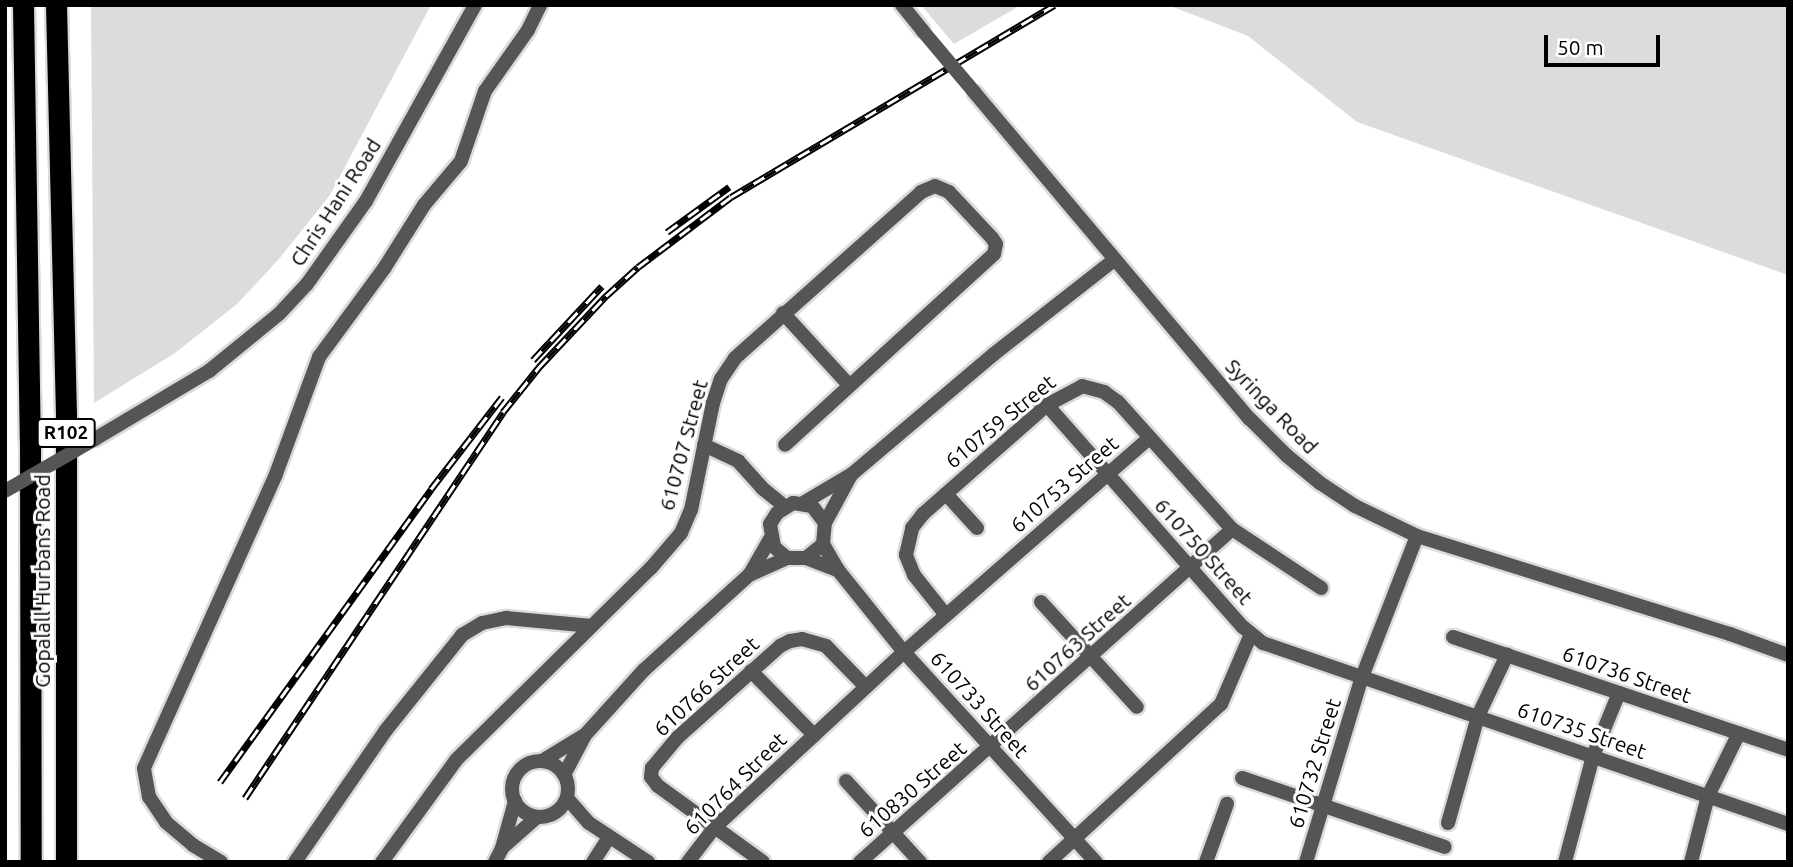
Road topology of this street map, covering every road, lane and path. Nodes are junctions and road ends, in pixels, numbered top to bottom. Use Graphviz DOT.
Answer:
graph roads {
  1 [pos="23,5"];
  2 [pos="57,5"];
  3 [pos="475,5"];
  4 [pos="540,5"];
  5 [pos="902,5"];
  6 [pos="1114,260"];
  7 [pos="783,313"];
  8 [pos="848,384"];
  9 [pos="1047,405"];
  10 [pos="1148,439"];
  11 [pos="704,445"];
  12 [pos="785,445"];
  13 [pos="852,474"];
  14 [pos="1108,474"];
  15 [pos="762,488"];
  16 [pos="5,491"];
  17 [pos="946,494"];
  18 [pos="803,503"];
  19 [pos="784,506"];
  20 [pos="825,523"];
  21 [pos="977,528"];
  22 [pos="1232,529"];
  23 [pos="770,532"];
  24 [pos="1417,536"];
  25 [pos="823,544"];
  26 [pos="787,558"];
  27 [pos="806,558"];
  28 [pos="1191,568"];
  29 [pos="838,570"];
  30 [pos="749,575"];
  31 [pos="1321,588"];
  32 [pos="1041,602"];
  33 [pos="945,614"];
  34 [pos="592,625"];
  35 [pos="1251,634"];
  36 [pos="1453,637"];
  37 [pos="904,652"];
  38 [pos="1788,654"];
  39 [pos="1507,655"];
  40 [pos="1091,658"];
  41 [pos="751,671"];
  42 [pos="1362,677"];
  43 [pos="866,687"];
  44 [pos="1619,693"];
  45 [pos="1137,707"];
  46 [pos="1478,716"];
  47 [pos="1739,733"];
  48 [pos="585,735"];
  49 [pos="814,735"];
  50 [pos="991,747"];
  51 [pos="1788,750"];
  52 [pos="1593,756"];
  53 [pos="542,761"];
  54 [pos="564,775"];
  55 [pos="1242,778"];
  56 [pos="846,780"];
  57 [pos="1708,796"];
  58 [pos="567,798"];
  59 [pos="515,802"];
  60 [pos="1227,804"];
  61 [pos="1323,805"];
  62 [pos="555,813"];
  63 [pos="537,817"];
  64 [pos="1448,822"];
  65 [pos="589,823"];
  66 [pos="1788,824"];
  67 [pos="715,827"];
  68 [pos="894,832"];
  69 [pos="609,837"];
  70 [pos="1076,838"];
  71 [pos="1444,847"];
  72 [pos="502,848"];
  73 [pos="31,862"];
  74 [pos="66,862"];
  75 [pos="221,862"];
  76 [pos="295,862"];
  77 [pos="382,862"];
  78 [pos="495,862"];
  79 [pos="593,862"];
  80 [pos="648,862"];
  81 [pos="688,862"];
  82 [pos="763,862"];
  83 [pos="860,862"];
  84 [pos="920,862"];
  85 [pos="1049,862"];
  86 [pos="1097,862"];
  87 [pos="1206,862"];
  88 [pos="1306,862"];
  89 [pos="1565,862"];
  90 [pos="1691,862"];
  1 -- 73 [label="highway, Gopalall Hurbans Road / R102"];
  2 -- 74 [label="highway, Gopalall Hurbans Road / R102"];
  3 -- 16 [label="street, Chris Hani Road, bridge"];
  4 -- 75 [label="street"];
  5 -- 6 [label="street, Syringa Road, bridge"];
  6 -- 13 [label="street"];
  6 -- 24 [label="street, Syringa Road"];
  7 -- 8 [label="street"];
  7 -- 8 [label="street, 610707 Street"];
  7 -- 11 [label="street, 610707 Street"];
  8 -- 12 [label="street"];
  9 -- 10 [label="street, 610759 Street"];
  9 -- 14 [label="street, 610750 Street"];
  9 -- 17 [label="street, 610759 Street"];
  10 -- 14 [label="street, 610753 Street"];
  10 -- 22 [label="street, 610759 Street"];
  11 -- 15 [label="street"];
  11 -- 34 [label="street, 610707 Street"];
  13 -- 18 [label="street"];
  13 -- 20 [label="street"];
  14 -- 28 [label="street, 610750 Street"];
  14 -- 33 [label="street, 610753 Street"];
  15 -- 19 [label="street"];
  15 -- 23 [label="street"];
  17 -- 21 [label="street"];
  17 -- 33 [label="street, 610759 Street"];
  18 -- 19 [label="street"];
  18 -- 20 [label="street"];
  19 -- 23 [label="street"];
  20 -- 25 [label="street"];
  22 -- 28 [label="street, 610763 Street"];
  22 -- 31 [label="street, 610759 Street"];
  23 -- 26 [label="street"];
  23 -- 30 [label="street"];
  24 -- 38 [label="street, Syringa Road"];
  24 -- 42 [label="street, 610732 Street"];
  25 -- 27 [label="street"];
  25 -- 29 [label="street, 610733 Street"];
  26 -- 27 [label="street"];
  26 -- 30 [label="street"];
  27 -- 29 [label="street"];
  28 -- 35 [label="street, 610750 Street"];
  28 -- 40 [label="street, 610763 Street"];
  29 -- 37 [label="street, 610733 Street"];
  30 -- 48 [label="street"];
  32 -- 40 [label="street"];
  33 -- 37 [label="street, 610753 Street"];
  34 -- 76 [label="street"];
  34 -- 77 [label="street, 610707 Street"];
  35 -- 42 [label="street, 610750 Street"];
  35 -- 70 [label="street"];
  36 -- 39 [label="street, 610736 Street"];
  37 -- 43 [label="street, 610764 Street"];
  37 -- 50 [label="street, 610733 Street"];
  39 -- 44 [label="street, 610736 Street"];
  39 -- 46 [label="street"];
  40 -- 45 [label="street"];
  40 -- 50 [label="street, 610763 Street"];
  41 -- 43 [label="street, 610766 Street"];
  41 -- 49 [label="street"];
  41 -- 67 [label="street, 610766 Street"];
  42 -- 46 [label="street, 610735 Street"];
  42 -- 61 [label="street, 610732 Street"];
  43 -- 49 [label="street, 610764 Street"];
  44 -- 47 [label="street, 610736 Street"];
  44 -- 52 [label="street"];
  46 -- 52 [label="street, 610735 Street"];
  46 -- 64 [label="street"];
  47 -- 51 [label="street, 610736 Street"];
  47 -- 57 [label="street"];
  48 -- 53 [label="street"];
  48 -- 54 [label="street"];
  49 -- 67 [label="street, 610764 Street"];
  50 -- 68 [label="street, 610830 Street"];
  50 -- 70 [label="street, 610733 Street"];
  52 -- 57 [label="street, 610735 Street"];
  52 -- 89 [label="street"];
  53 -- 54 [label="street"];
  53 -- 59 [label="street"];
  54 -- 58 [label="street"];
  55 -- 61 [label="street"];
  56 -- 68 [label="street"];
  57 -- 66 [label="street, 610735 Street"];
  57 -- 90 [label="street"];
  58 -- 62 [label="street"];
  58 -- 65 [label="street"];
  59 -- 63 [label="street"];
  59 -- 72 [label="street"];
  60 -- 87 [label="street"];
  61 -- 71 [label="street"];
  61 -- 88 [label="street, 610732 Street"];
  62 -- 63 [label="street"];
  62 -- 65 [label="street"];
  63 -- 72 [label="street"];
  65 -- 69 [label="street"];
  67 -- 81 [label="street, 610764 Street"];
  67 -- 82 [label="street"];
  68 -- 83 [label="street, 610830 Street"];
  68 -- 84 [label="street"];
  69 -- 79 [label="street"];
  69 -- 80 [label="street"];
  70 -- 85 [label="street"];
  70 -- 86 [label="street, 610733 Street"];
  72 -- 78 [label="street"];
}
